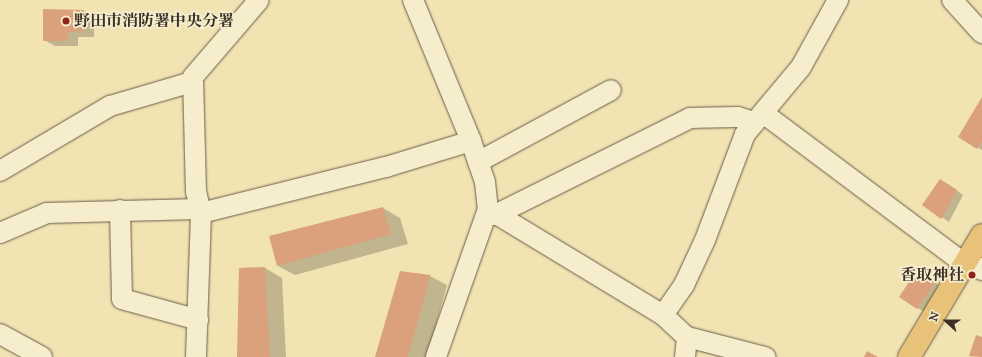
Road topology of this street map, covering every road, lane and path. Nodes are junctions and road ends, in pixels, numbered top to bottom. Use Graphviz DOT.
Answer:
graph roads {
  1 [pos="259,0"];
  2 [pos="413,0"];
  3 [pos="838,0"];
  4 [pos="952,0"];
  5 [pos="982,33"];
  6 [pos="192,82"];
  7 [pos="611,90"];
  8 [pos="758,118"];
  9 [pos="471,141"];
  10 [pos="478,162"];
  11 [pos="0,171"];
  12 [pos="120,210"];
  13 [pos="200,211"];
  14 [pos="492,212"];
  15 [pos="0,233"];
  16 [pos="982,235"];
  17 [pos="972,264"];
  18 [pos="663,315"];
  19 [pos="198,320"];
  20 [pos="0,334"];
  21 [pos="687,337"];
  22 [pos="42,357"];
  23 [pos="196,357"];
  24 [pos="436,357"];
  25 [pos="685,357"];
  26 [pos="765,357"];
  27 [pos="909,357"];
  1 -- 6 [label="street"];
  2 -- 9 [label="street"];
  3 -- 8 [label="street"];
  4 -- 5 [label="street"];
  6 -- 11 [label="street"];
  6 -- 13 [label="street"];
  7 -- 10 [label="street"];
  8 -- 14 [label="street"];
  8 -- 17 [label="street"];
  8 -- 18 [label="street"];
  9 -- 10 [label="street"];
  9 -- 13 [label="street"];
  10 -- 14 [label="street"];
  12 -- 13 [label="street"];
  12 -- 15 [label="street"];
  12 -- 19 [label="street"];
  13 -- 19 [label="street"];
  14 -- 18 [label="street"];
  14 -- 24 [label="street"];
  16 -- 17 [label="main road"];
  17 -- 27 [label="main road"];
  18 -- 21 [label="street"];
  19 -- 23 [label="street"];
  20 -- 22 [label="street"];
  21 -- 25 [label="street"];
  21 -- 26 [label="street"];
}
